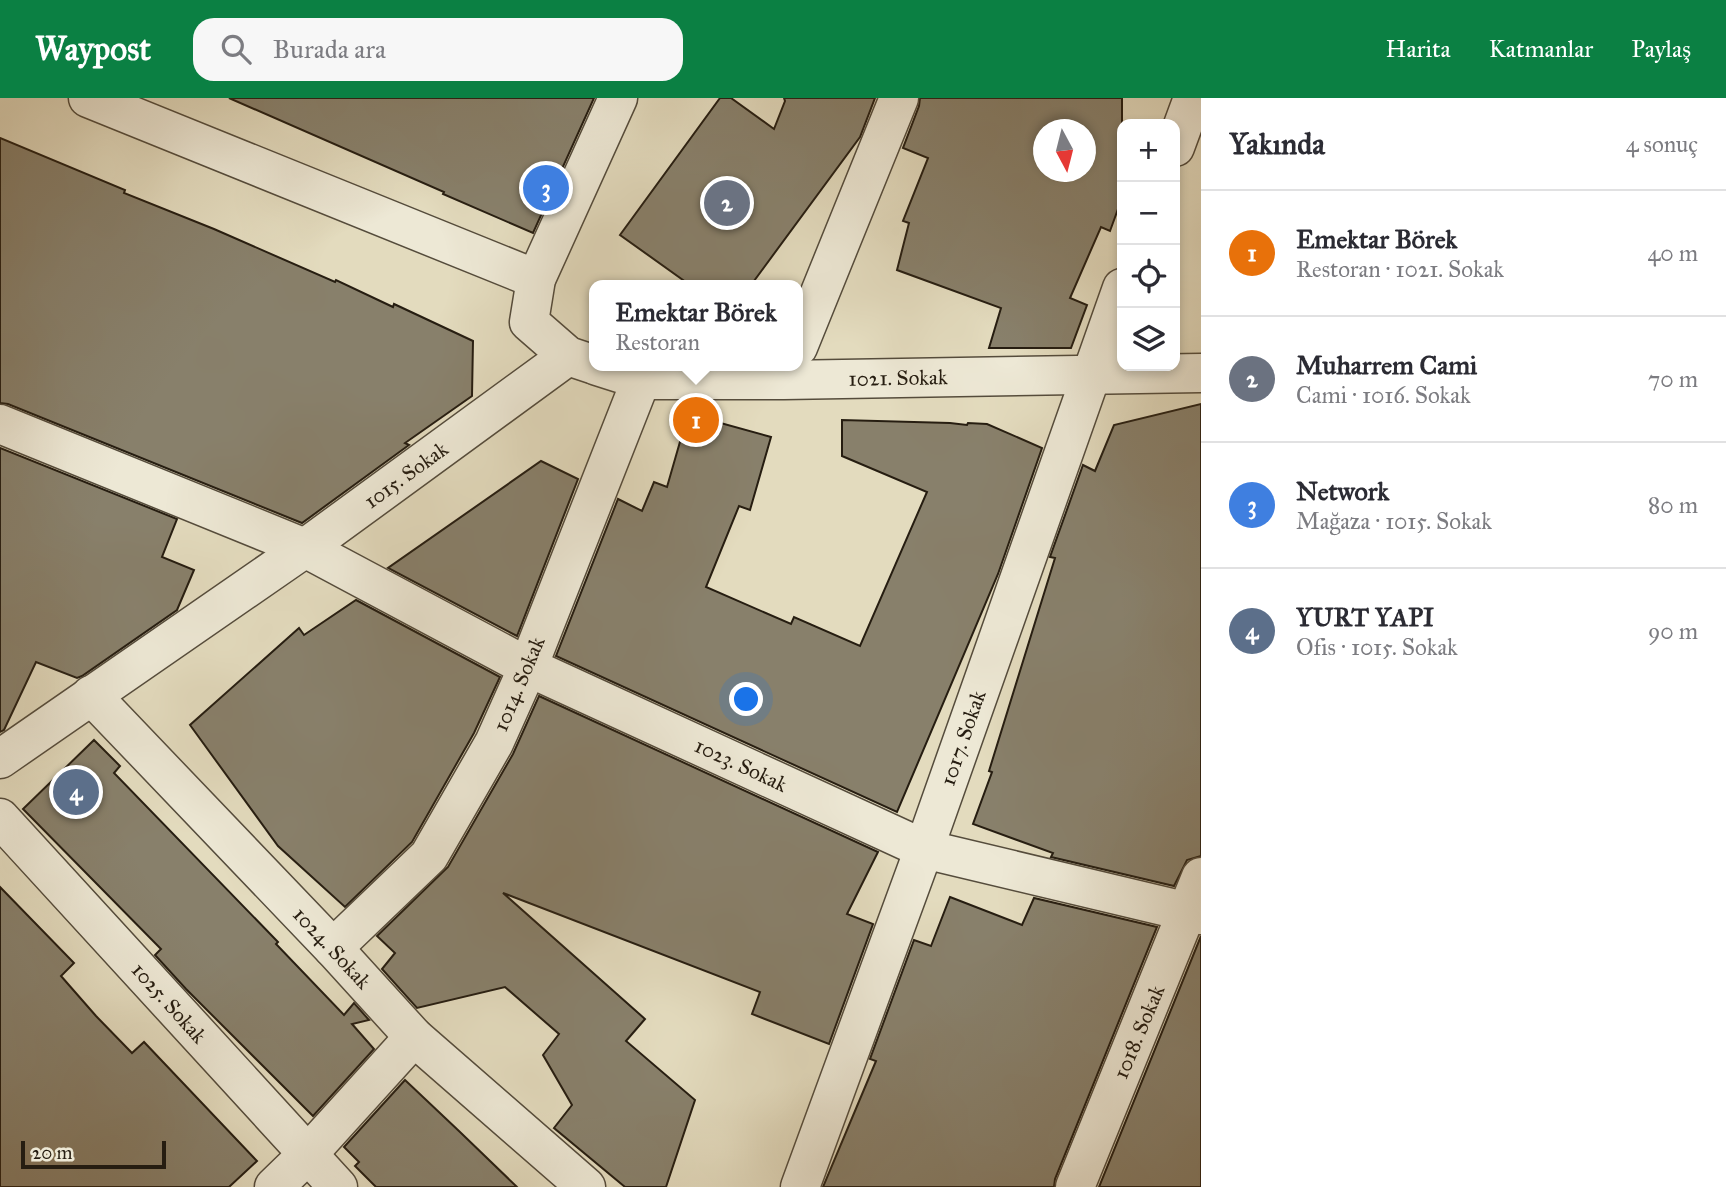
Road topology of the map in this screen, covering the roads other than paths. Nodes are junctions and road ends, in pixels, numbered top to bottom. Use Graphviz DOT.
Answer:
graph roads {
  1 [pos="88,98"];
  2 [pos="618,98"];
  3 [pos="899,98"];
  4 [pos="1193,98"];
  5 [pos="1180,133"];
  6 [pos="536,279"];
  7 [pos="1117,301"];
  8 [pos="803,334"];
  9 [pos="586,362"];
  10 [pos="803,364"];
  11 [pos="614,371"];
  12 [pos="725,371"];
  13 [pos="1201,373"];
  14 [pos="1090,374"];
  15 [pos="641,380"];
  16 [pos="0,424"];
  17 [pos="305,548"];
  18 [pos="528,667"];
  19 [pos="91,695"];
  20 [pos="0,759"];
  21 [pos="0,818"];
  22 [pos="924,849"];
  23 [pos="1197,901"];
  24 [pos="333,948"];
  25 [pos="414,1037"];
  26 [pos="307,1155"];
  27 [pos="274,1187"];
  28 [pos="338,1187"];
  29 [pos="586,1187"];
  30 [pos="800,1187"];
  31 [pos="1075,1187"];
  1 -- 6 [label="street"];
  2 -- 6 [label="street"];
  3 -- 8 [label="street"];
  4 -- 5 [label="street"];
  6 -- 9 [label="street"];
  7 -- 14 [label="street, 1017. Sokak"];
  9 -- 17 [label="street, 1015. Sokak"];
  10 -- 14 [label="street, 1021. Sokak"];
  11 -- 15 [label="street, 1021. Sokak"];
  12 -- 15 [label="street, 1021. Sokak"];
  13 -- 14 [label="street, 1021. Sokak"];
  14 -- 22 [label="street, 1017. Sokak"];
  15 -- 18 [label="street, 1014. Sokak"];
  16 -- 17 [label="street, 1023. Sokak"];
  17 -- 18 [label="street, 1023. Sokak"];
  17 -- 19 [label="street, 1015. Sokak"];
  18 -- 22 [label="street, 1023. Sokak"];
  18 -- 24 [label="street, 1014. Sokak"];
  19 -- 20 [label="street, 1015. Sokak"];
  19 -- 24 [label="street, 1024. Sokak"];
  21 -- 26 [label="street, 1025. Sokak"];
  22 -- 23 [label="street, 1023. Sokak"];
  22 -- 30 [label="street, 1017. Sokak"];
  23 -- 31 [label="street, 1018. Sokak"];
  24 -- 25 [label="street, 1024. Sokak"];
  25 -- 26 [label="street"];
  25 -- 29 [label="street, 1024. Sokak"];
  26 -- 27 [label="street"];
  26 -- 28 [label="street, 1025. Sokak"];
}
